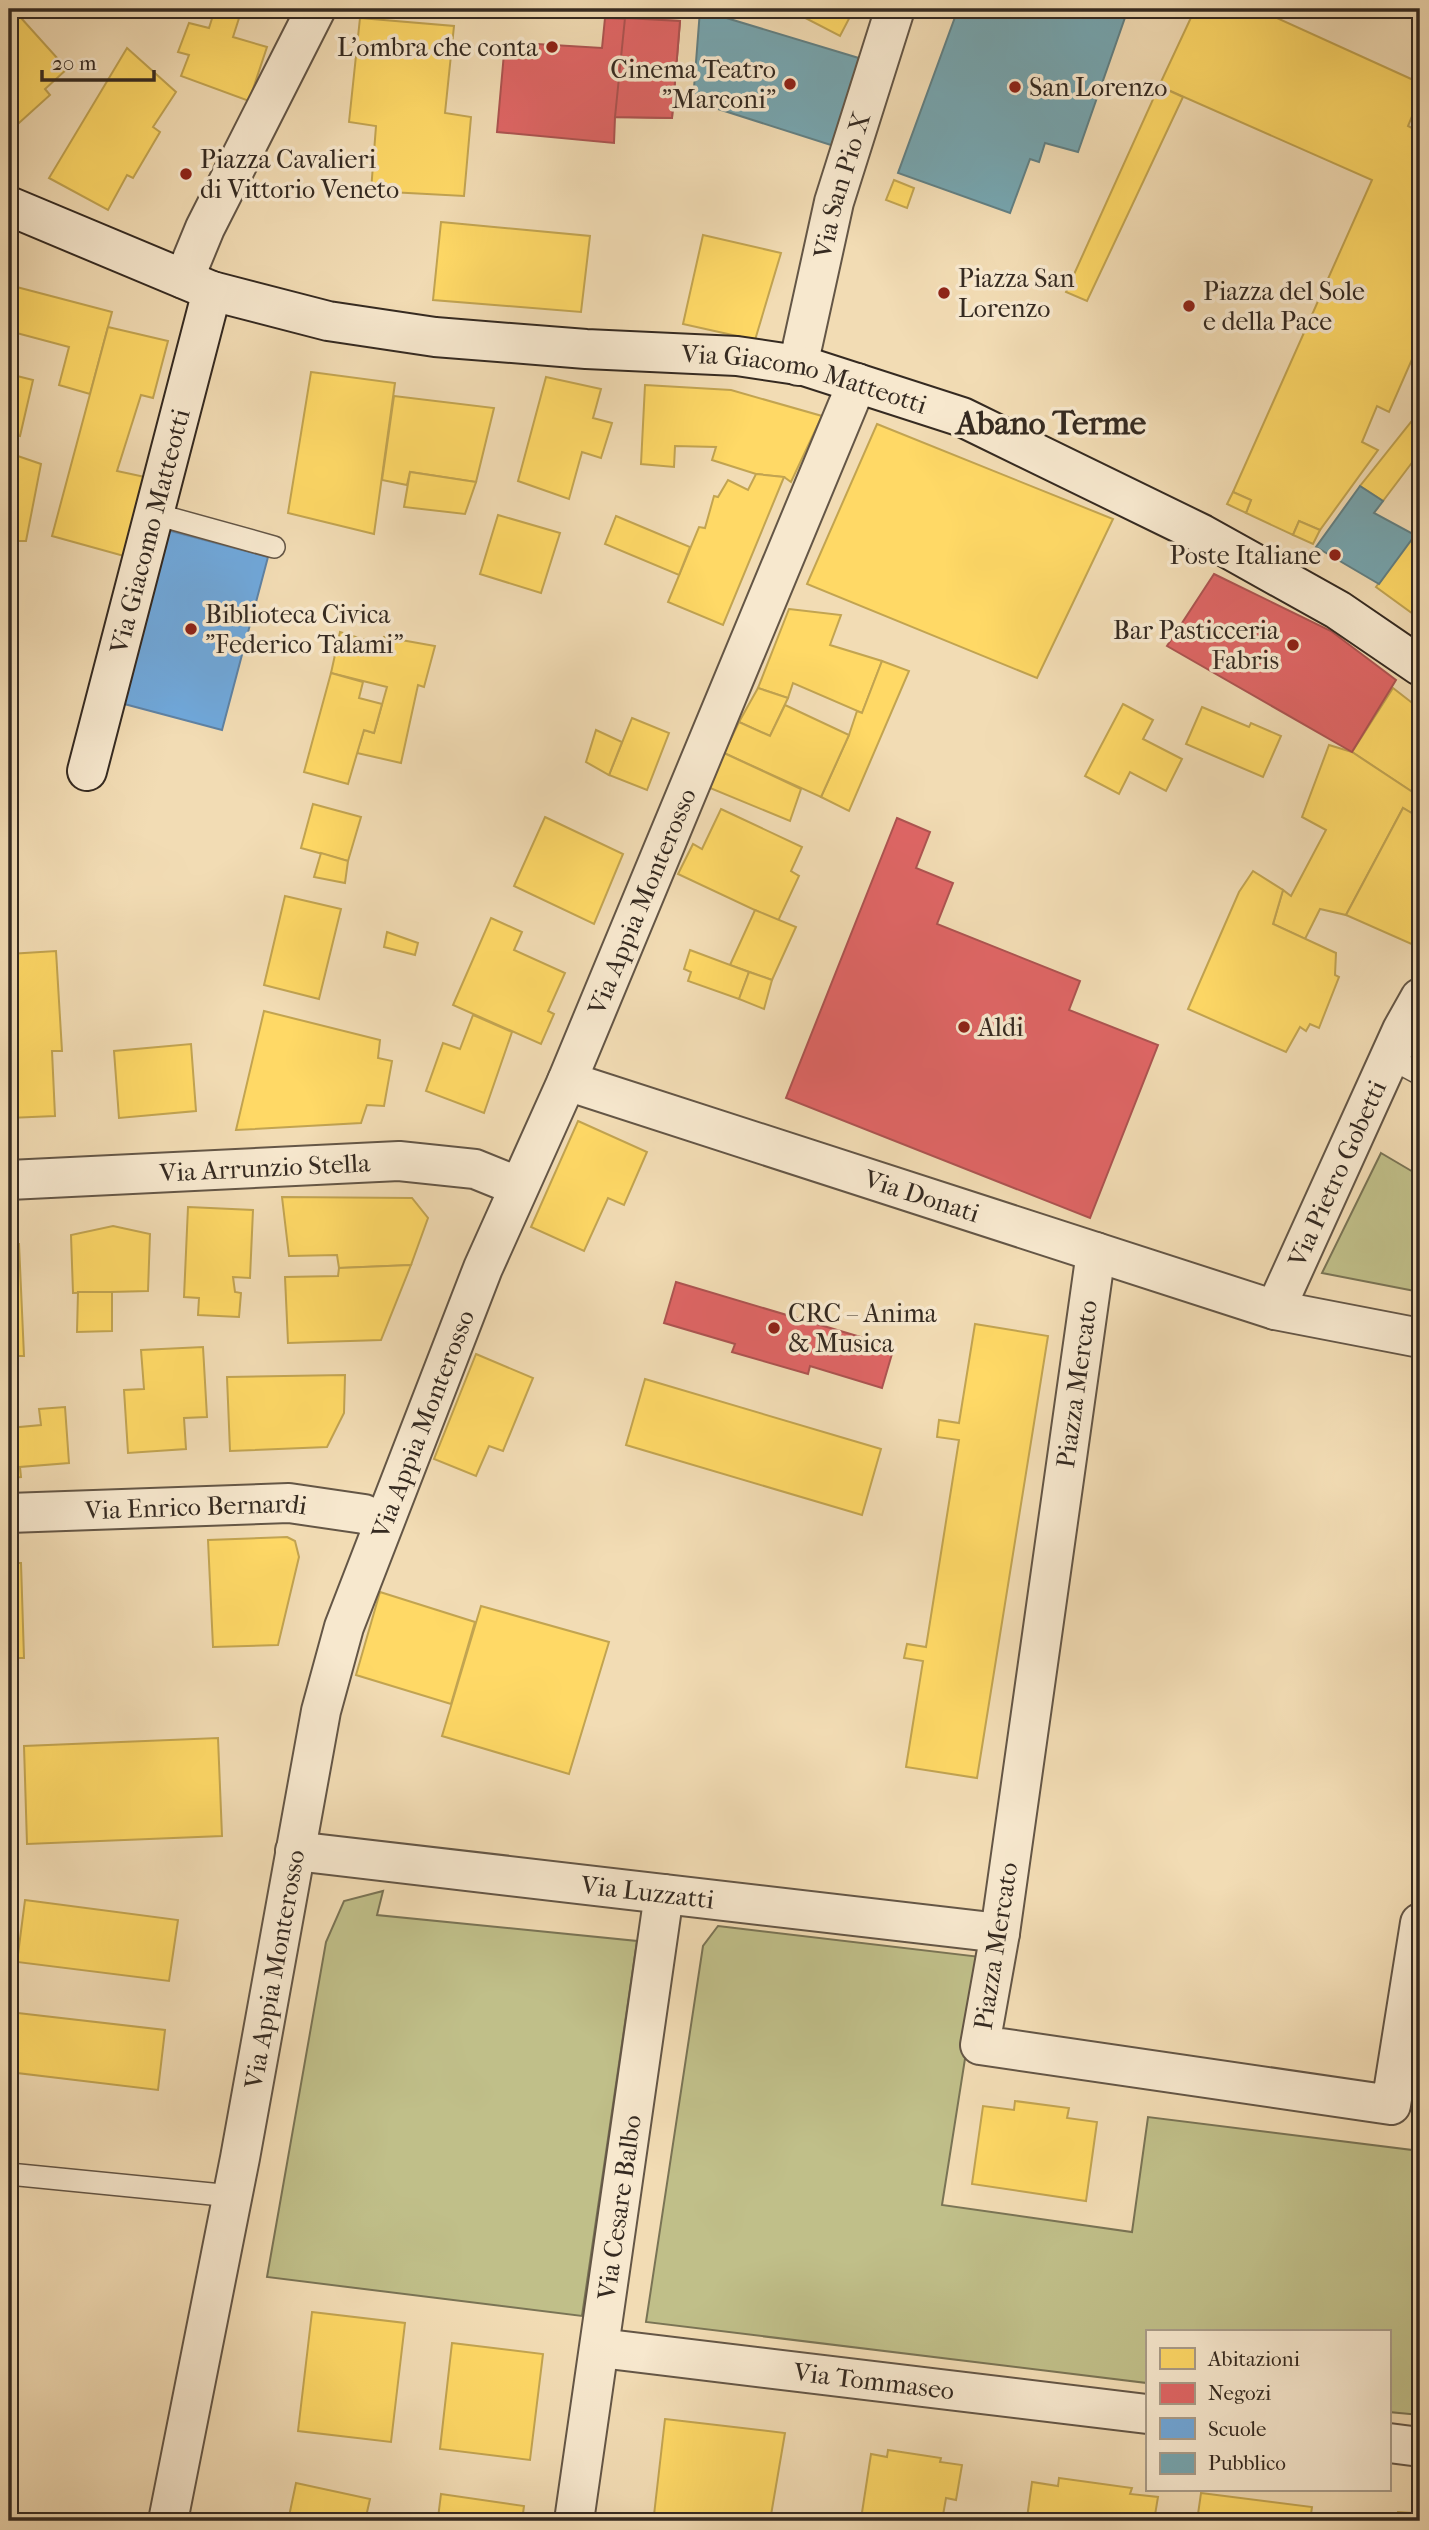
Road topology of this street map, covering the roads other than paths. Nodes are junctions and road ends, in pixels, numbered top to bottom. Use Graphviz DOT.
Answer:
graph roads {
  1 [pos="316,9"];
  2 [pos="895,9"];
  3 [pos="9,206"];
  4 [pos="198,285"];
  5 [pos="798,366"];
  6 [pos="857,383"];
  7 [pos="155,514"];
  8 [pos="274,547"];
  9 [pos="1420,666"];
  10 [pos="87,771"];
  11 [pos="1420,998"];
  12 [pos="1405,1066"];
  13 [pos="566,1081"];
  14 [pos="9,1180"];
  15 [pos="517,1186"];
  16 [pos="1096,1252"];
  17 [pos="1275,1310"];
  18 [pos="1420,1338"];
  19 [pos="9,1513"];
  20 [pos="382,1522"];
  21 [pos="295,1851"];
  22 [pos="664,1894"];
  23 [pos="1420,1923"];
  24 [pos="1000,1933"];
  25 [pos="1412,2026"];
  26 [pos="9,2175"];
  27 [pos="220,2195"];
  28 [pos="600,2348"];
  29 [pos="1146,2414"];
  30 [pos="1390,2443"];
  31 [pos="1420,2447"];
  32 [pos="168,2521"];
  33 [pos="574,2521"];
  1 -- 4 [label="street"];
  2 -- 5 [label="street, Via San Pio X"];
  3 -- 4 [label="street, Via Giacomo Matteotti"];
  4 -- 5 [label="street, Via Giacomo Matteotti"];
  4 -- 7 [label="street, Via Giacomo Matteotti"];
  5 -- 6 [label="street, Via Giacomo Matteotti"];
  6 -- 9 [label="street, Via Giacomo Matteotti"];
  6 -- 13 [label="street, Via Appia Monterosso"];
  7 -- 8 [label="lane"];
  7 -- 10 [label="street, Via Giacomo Matteotti"];
  11 -- 12 [label="street, Via Pietro Gobetti"];
  12 -- 17 [label="street, Via Pietro Gobetti"];
  13 -- 15 [label="street, Via Appia Monterosso"];
  13 -- 16 [label="street, Via Donati"];
  14 -- 15 [label="street, Via Arrunzio Stella"];
  15 -- 20 [label="street, Via Appia Monterosso"];
  16 -- 17 [label="street, Via Donati"];
  16 -- 24 [label="street, Piazza Mercato"];
  17 -- 18 [label="street"];
  19 -- 20 [label="street, Via Enrico Bernardi"];
  20 -- 21 [label="street, Via Appia Monterosso"];
  21 -- 22 [label="street, Via Luzzatti"];
  21 -- 27 [label="street, Via Appia Monterosso"];
  22 -- 24 [label="street, Via Luzzatti"];
  22 -- 28 [label="street, Via Cesare Balbo"];
  23 -- 25 [label="street, Piazza Mercato"];
  24 -- 25 [label="street, Piazza Mercato"];
  26 -- 27 [label="lane"];
  27 -- 32 [label="street, Via Appia Monterosso"];
  28 -- 29 [label="street, Via Tommaseo"];
  28 -- 33 [label="street, Via Cesare Balbo"];
  30 -- 31 [label="street"];
}
